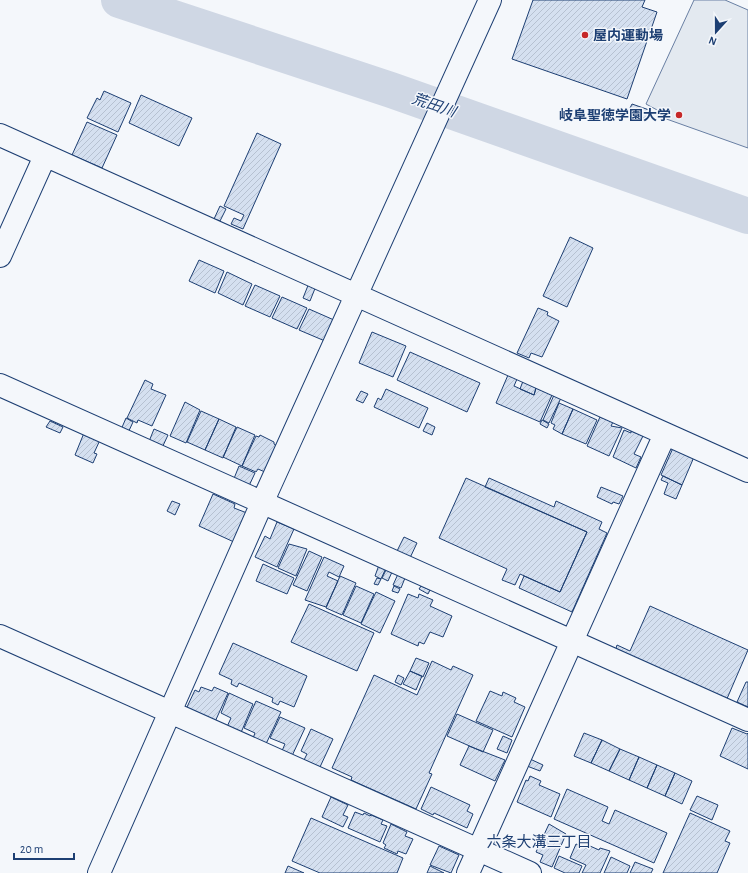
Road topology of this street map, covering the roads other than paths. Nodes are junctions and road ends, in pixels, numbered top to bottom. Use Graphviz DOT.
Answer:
graph roads {
  1 [pos="490,0"];
  2 [pos="0,135"];
  3 [pos="45,156"];
  4 [pos="0,256"];
  5 [pos="356,296"];
  6 [pos="0,385"];
  7 [pos="665,434"];
  8 [pos="748,471"];
  9 [pos="262,503"];
  10 [pos="0,636"];
  11 [pos="572,642"];
  12 [pos="170,712"];
  13 [pos="748,720"];
  14 [pos="478,850"];
  15 [pos="99,873"];
  16 [pos="468,873"];
  17 [pos="530,873"];
  1 -- 5 [label="street"];
  2 -- 3 [label="street"];
  3 -- 4 [label="street"];
  3 -- 5 [label="street"];
  5 -- 7 [label="street"];
  5 -- 9 [label="street"];
  6 -- 9 [label="street"];
  7 -- 8 [label="street"];
  7 -- 11 [label="street"];
  9 -- 11 [label="street"];
  9 -- 12 [label="street"];
  10 -- 12 [label="street"];
  11 -- 13 [label="street"];
  11 -- 14 [label="street"];
  12 -- 14 [label="street"];
  12 -- 15 [label="street"];
  14 -- 16 [label="street"];
  14 -- 17 [label="street"];
}
